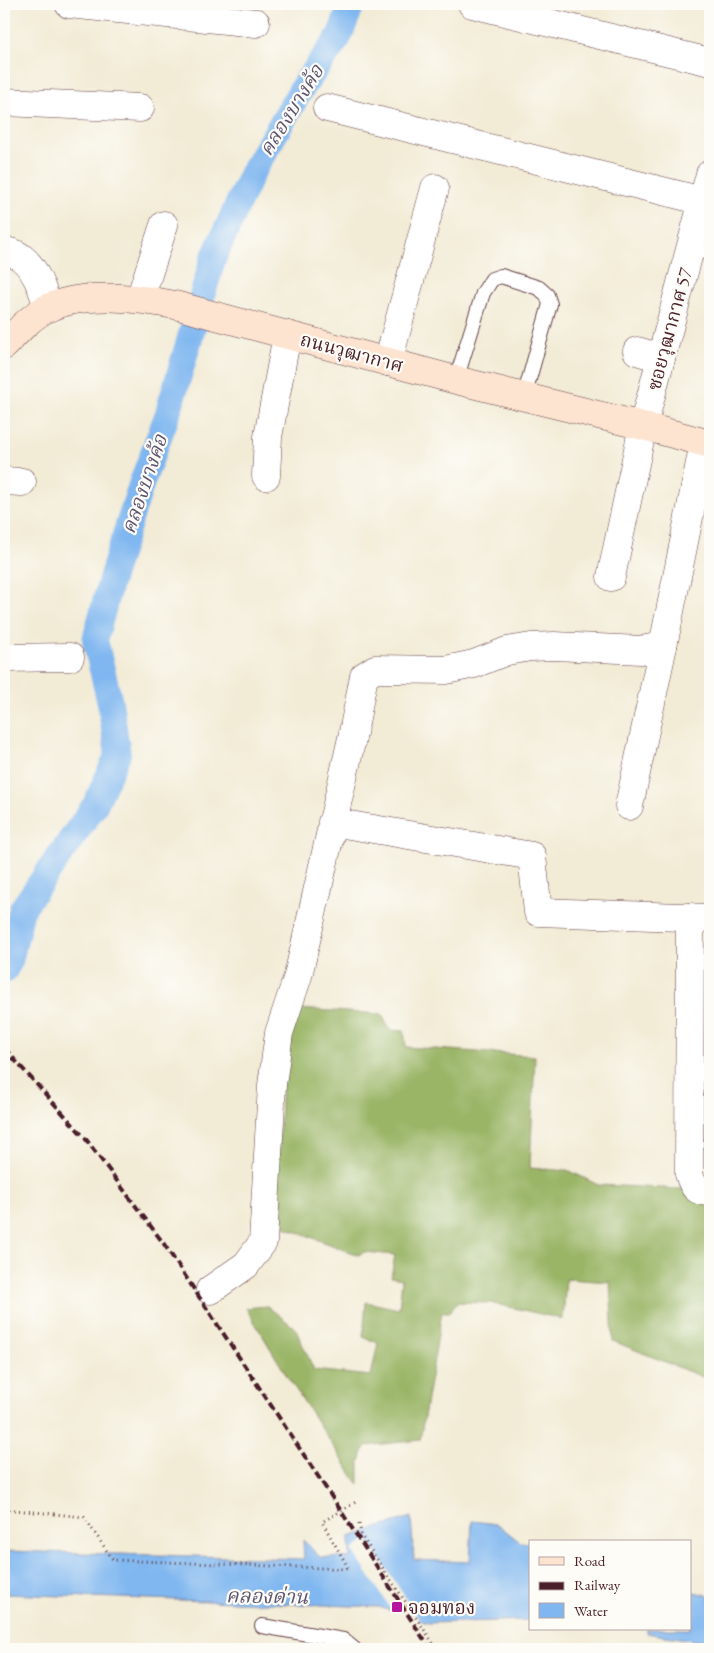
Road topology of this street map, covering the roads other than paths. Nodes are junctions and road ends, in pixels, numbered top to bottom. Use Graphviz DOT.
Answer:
graph roads {
  1 [pos="69,4"];
  2 [pos="472,4"];
  3 [pos="256,24"];
  4 [pos="710,62"];
  5 [pos="4,102"];
  6 [pos="140,108"];
  7 [pos="327,108"];
  8 [pos="710,174"];
  9 [pos="436,188"];
  10 [pos="703,201"];
  11 [pos="164,225"];
  12 [pos="4,251"];
  13 [pos="700,251"];
  14 [pos="140,299"];
  15 [pos="48,308"];
  16 [pos="288,335"];
  17 [pos="4,346"];
  18 [pos="388,362"];
  19 [pos="456,380"];
  20 [pos="524,397"];
  21 [pos="643,426"];
  22 [pos="707,444"];
  23 [pos="266,476"];
  24 [pos="611,576"];
  25 [pos="663,646"];
  26 [pos="70,657"];
  27 [pos="4,658"];
  28 [pos="628,806"];
  29 [pos="332,822"];
  30 [pos="700,917"];
  31 [pos="710,1192"];
  32 [pos="210,1290"];
  33 [pos="262,1626"];
  34 [pos="354,1649"];
  1 -- 3 [label="street"];
  2 -- 4 [label="street"];
  5 -- 6 [label="street"];
  7 -- 10 [label="street"];
  8 -- 10 [label="street, ซอยวุฒากาศ 57"];
  9 -- 18 [label="street"];
  10 -- 13 [label="street, ซอยวุฒากาศ 57"];
  11 -- 14 [label="street"];
  12 -- 15 [label="street"];
  13 -- 21 [label="street, ซอยวุฒากาศ 57"];
  14 -- 15 [label="main road, ถนนวุฒากาศ"];
  14 -- 16 [label="main road, ถนนวุฒากาศ"];
  15 -- 17 [label="main road, ถนนวุฒากาศ"];
  16 -- 18 [label="main road, ถนนวุฒากาศ"];
  16 -- 23 [label="street"];
  18 -- 19 [label="main road, ถนนวุฒากาศ"];
  19 -- 20 [label="main road, ถนนวุฒากาศ"];
  19 -- 20 [label="lane"];
  20 -- 21 [label="main road, ถนนวุฒากาศ"];
  21 -- 22 [label="main road, ถนนวุฒากาศ"];
  21 -- 24 [label="street, ซอยวุฒากาศ 57"];
  22 -- 25 [label="street"];
  25 -- 28 [label="street"];
  25 -- 29 [label="street"];
  26 -- 27 [label="street"];
  29 -- 30 [label="street"];
  29 -- 32 [label="street"];
  30 -- 31 [label="street"];
  33 -- 34 [label="lane"];
}
